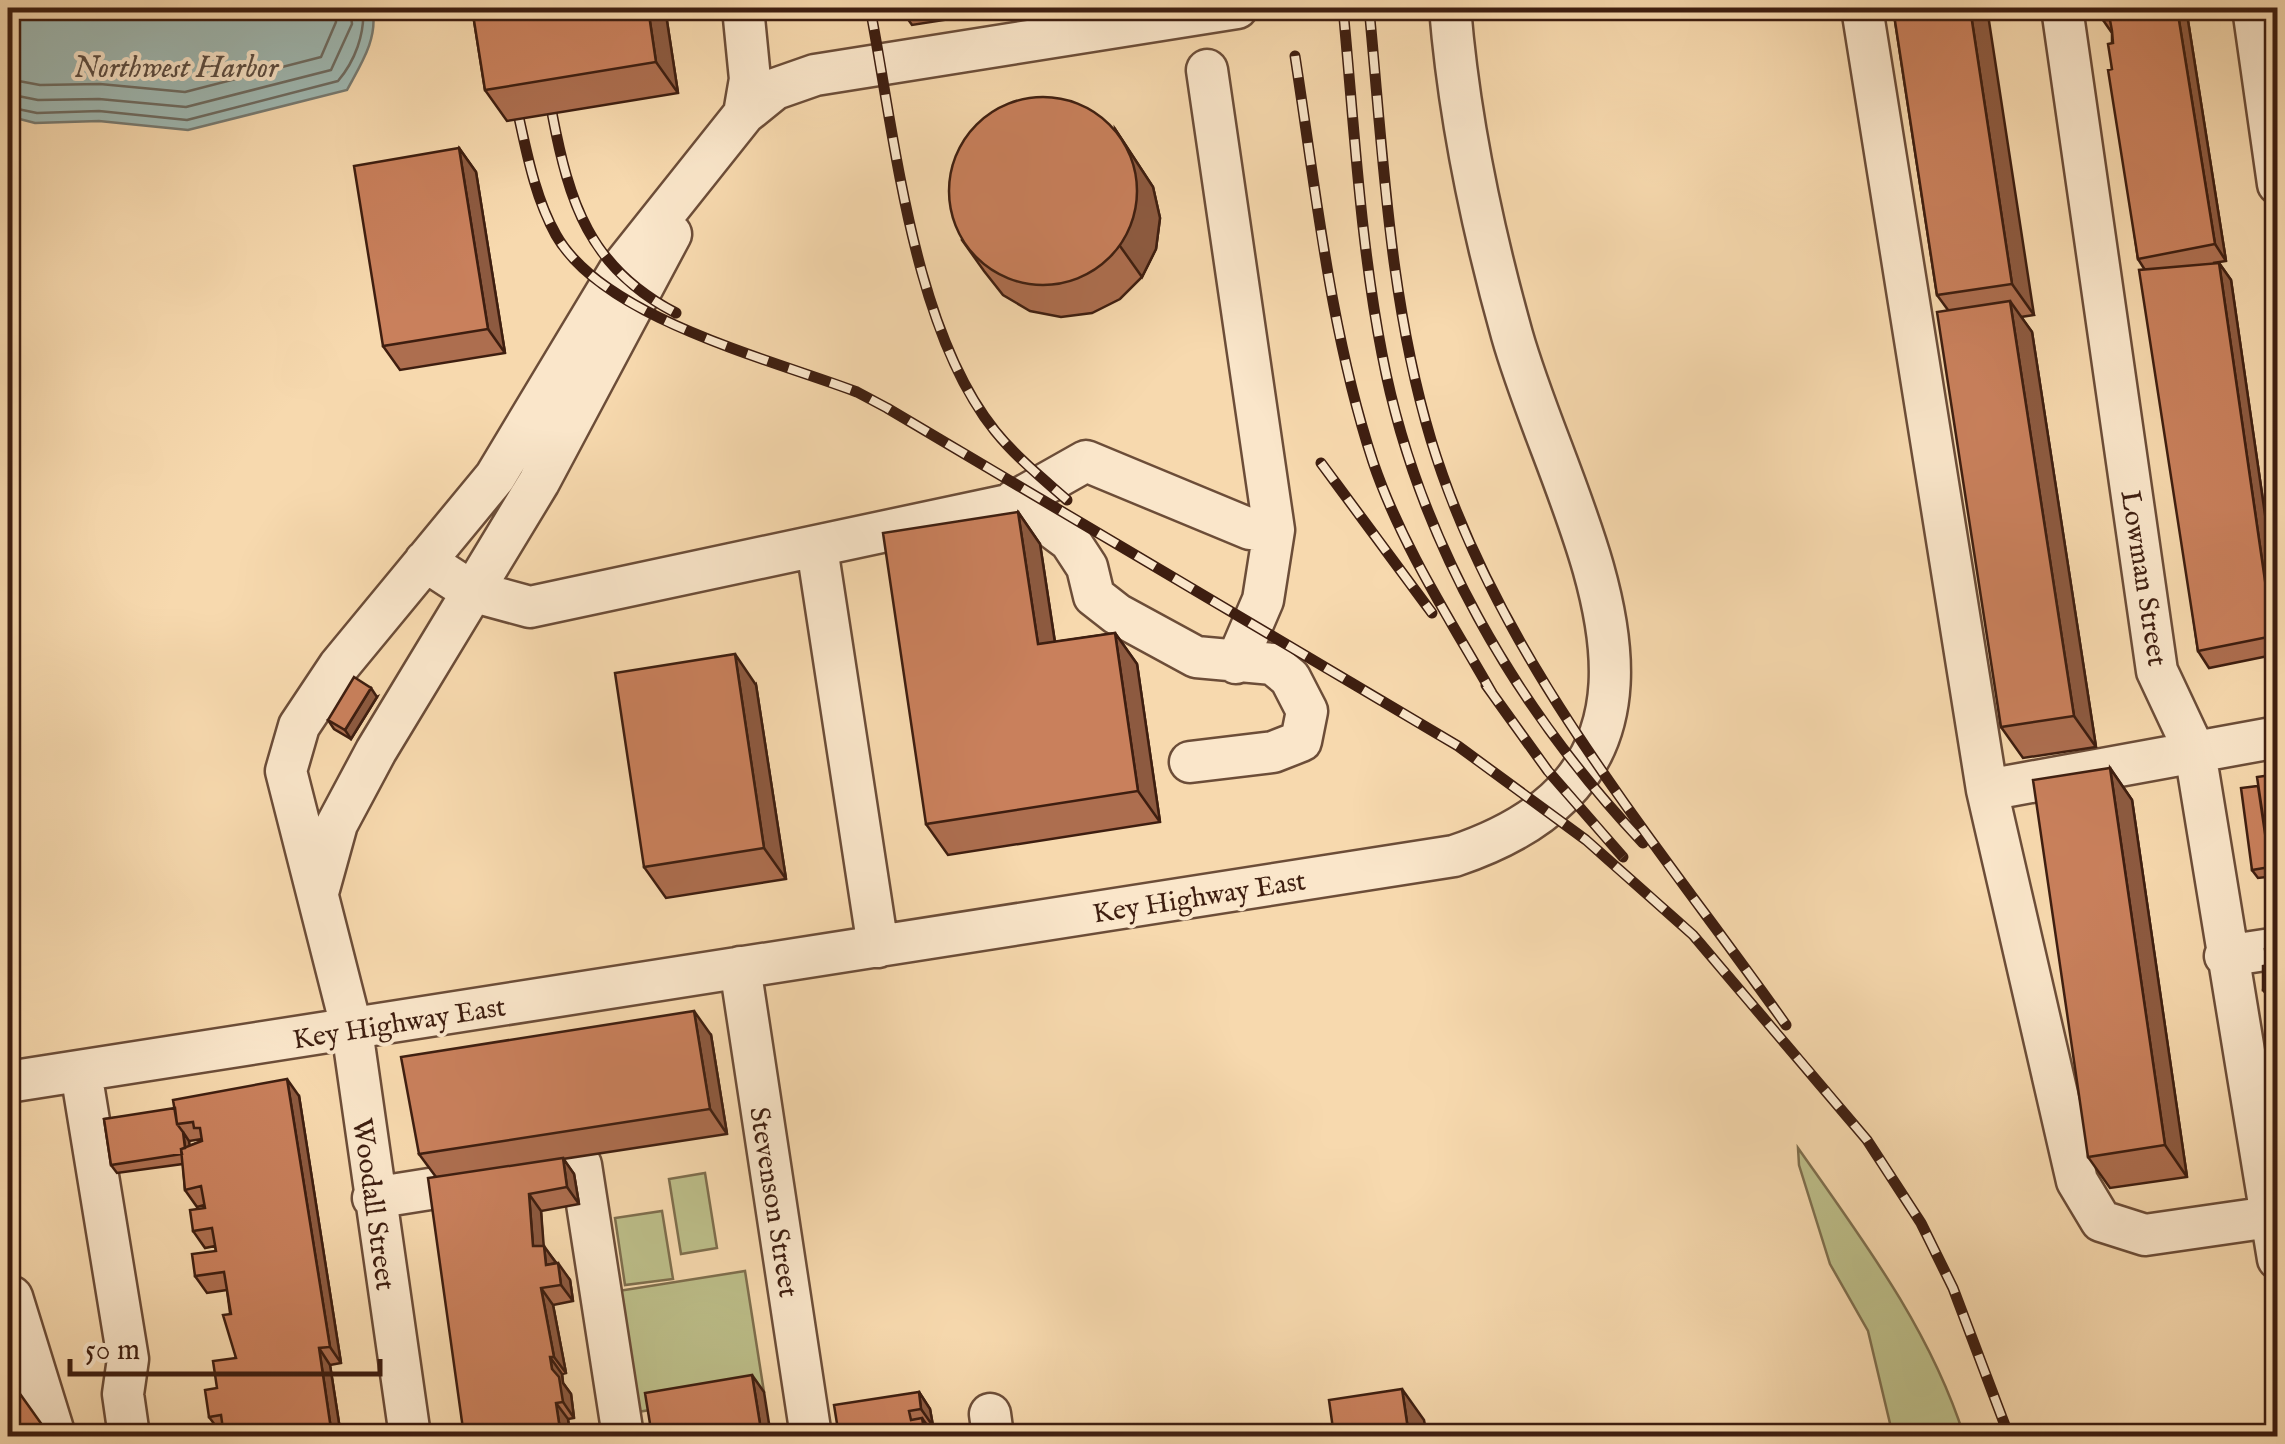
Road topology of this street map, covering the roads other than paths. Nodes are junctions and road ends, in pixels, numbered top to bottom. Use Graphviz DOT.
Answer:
graph roads {
  1 [pos="743,8"];
  2 [pos="1237,8"];
  3 [pos="1450,8"];
  4 [pos="1862,8"];
  5 [pos="2062,8"];
  6 [pos="2253,8"];
  7 [pos="1207,70"];
  8 [pos="744,114"];
  9 [pos="717,146"];
  10 [pos="2278,184"];
  11 [pos="1015,500"];
  12 [pos="1274,530"];
  13 [pos="817,548"];
  14 [pos="425,561"];
  15 [pos="471,591"];
  16 [pos="1236,664"];
  17 [pos="2278,737"];
  18 [pos="2195,752"];
  19 [pos="1190,762"];
  20 [pos="1987,790"];
  21 [pos="319,889"];
  22 [pos="878,947"];
  23 [pos="2278,948"];
  24 [pos="2226,956"];
  25 [pos="740,967"];
  26 [pos="352,1030"];
  27 [pos="81,1072"];
  28 [pos="8,1082"];
  29 [pos="373,1198"];
  30 [pos="2270,1217"];
  31 [pos="2278,1259"];
  32 [pos="9,1286"];
  33 [pos="55,1436"];
  34 [pos="129,1436"];
  35 [pos="410,1436"];
  36 [pos="623,1436"];
  37 [pos="811,1436"];
  1 -- 8 [label="street"];
  2 -- 8 [label="street"];
  3 -- 22 [label="street, Key Highway East"];
  4 -- 20 [label="street"];
  5 -- 18 [label="street, Lowman Street"];
  6 -- 10 [label="street"];
  7 -- 12 [label="street"];
  8 -- 9 [label="street"];
  9 -- 14 [label="street, Woodall Street"];
  9 -- 15 [label="street"];
  11 -- 12 [label="street"];
  11 -- 13 [label="street"];
  11 -- 16 [label="street"];
  12 -- 16 [label="street"];
  13 -- 15 [label="street"];
  13 -- 22 [label="street"];
  14 -- 15 [label="street"];
  14 -- 21 [label="street, Woodall Street"];
  15 -- 21 [label="street"];
  16 -- 19 [label="street"];
  17 -- 18 [label="street"];
  18 -- 20 [label="street"];
  18 -- 24 [label="street, Lowman Street"];
  20 -- 30 [label="street"];
  21 -- 26 [label="street, Woodall Street"];
  22 -- 25 [label="street, Key Highway East"];
  23 -- 24 [label="street"];
  24 -- 30 [label="street, Lowman Street"];
  25 -- 26 [label="street, Key Highway East"];
  25 -- 37 [label="street, Stevenson Street"];
  26 -- 27 [label="street, Key Highway East"];
  26 -- 29 [label="street, Woodall Street"];
  27 -- 28 [label="street, Key Highway East"];
  27 -- 34 [label="street"];
  29 -- 35 [label="street, Woodall Street"];
  29 -- 36 [label="street"];
  30 -- 31 [label="street, Lowman Street"];
  32 -- 33 [label="street"];
}
